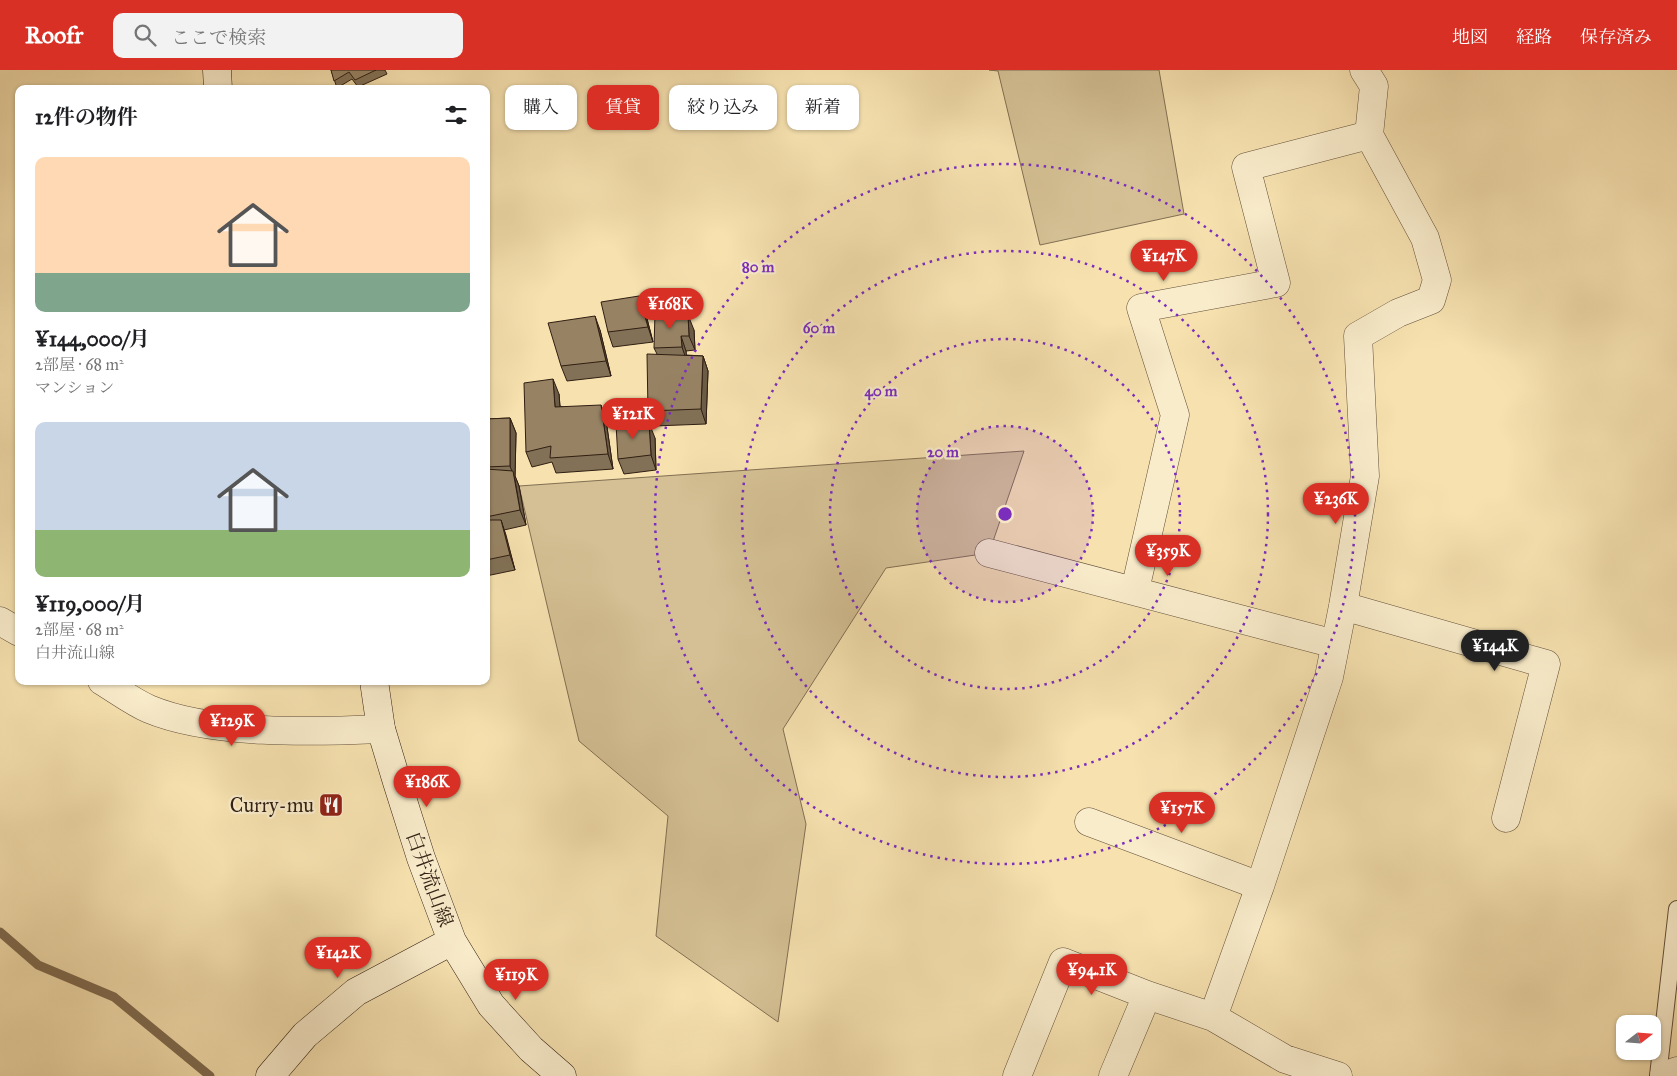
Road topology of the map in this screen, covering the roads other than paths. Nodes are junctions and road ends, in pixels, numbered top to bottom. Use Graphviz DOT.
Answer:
graph roads {
  1 [pos="217,70"];
  2 [pos="1364,70"];
  3 [pos="218,85"];
  4 [pos="1369,135"];
  5 [pos="989,552"];
  6 [pos="1135,590"];
  7 [pos="1344,606"];
  8 [pos="0,621"];
  9 [pos="15,630"];
  10 [pos="1335,644"];
  11 [pos="109,685"];
  12 [pos="375,685"];
  13 [pos="381,729"];
  14 [pos="1506,818"];
  15 [pos="1089,822"];
  16 [pos="1260,886"];
  17 [pos="1677,909"];
  18 [pos="452,941"];
  19 [pos="1147,995"];
  20 [pos="1212,1017"];
  21 [pos="1677,1071"];
  22 [pos="270,1076"];
  23 [pos="562,1076"];
  24 [pos="1017,1076"];
  25 [pos="1113,1076"];
  26 [pos="1338,1076"];
  27 [pos="1658,1076"];
  28 [pos="1664,1076"];
  1 -- 3 [label="street"];
  2 -- 4 [label="street"];
  4 -- 6 [label="street"];
  4 -- 7 [label="street"];
  5 -- 6 [label="street"];
  6 -- 10 [label="street"];
  7 -- 10 [label="street"];
  7 -- 14 [label="street"];
  8 -- 9 [label="street"];
  10 -- 16 [label="street"];
  11 -- 13 [label="street"];
  12 -- 13 [label="street, 白井流山線"];
  13 -- 18 [label="street, 白井流山線"];
  15 -- 16 [label="street"];
  16 -- 20 [label="street"];
  17 -- 27 [label="lane"];
  18 -- 22 [label="street, 白井流山線"];
  18 -- 23 [label="street"];
  19 -- 20 [label="street"];
  19 -- 24 [label="street"];
  19 -- 25 [label="street"];
  20 -- 26 [label="street"];
  21 -- 28 [label="street"];
}
